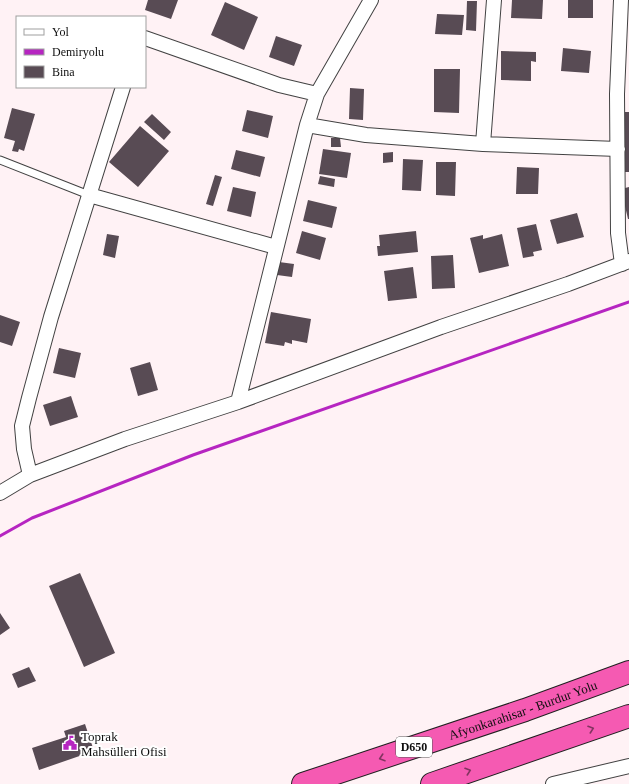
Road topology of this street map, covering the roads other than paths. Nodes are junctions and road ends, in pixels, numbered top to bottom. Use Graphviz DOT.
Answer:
graph roads {
  1 [pos="371,0"];
  2 [pos="494,0"];
  3 [pos="621,0"];
  4 [pos="146,38"];
  5 [pos="123,88"];
  6 [pos="317,94"];
  7 [pos="623,107"];
  8 [pos="307,125"];
  9 [pos="483,144"];
  10 [pos="618,149"];
  11 [pos="0,160"];
  12 [pos="89,194"];
  13 [pos="276,247"];
  14 [pos="625,263"];
  15 [pos="238,402"];
  16 [pos="30,475"];
  17 [pos="0,492"];
  18 [pos="629,672"];
  19 [pos="629,716"];
  20 [pos="629,766"];
  21 [pos="303,784"];
  22 [pos="432,784"];
  23 [pos="553,784"];
  1 -- 6 [label="street"];
  2 -- 9 [label="street"];
  3 -- 7 [label="street"];
  4 -- 6 [label="street"];
  5 -- 12 [label="street"];
  6 -- 8 [label="street"];
  7 -- 10 [label="street"];
  8 -- 9 [label="street"];
  8 -- 13 [label="street"];
  9 -- 10 [label="street"];
  10 -- 14 [label="street"];
  11 -- 12 [label="lane"];
  12 -- 13 [label="street"];
  12 -- 16 [label="street"];
  13 -- 15 [label="street"];
  14 -- 15 [label="street"];
  15 -- 16 [label="street"];
  16 -- 17 [label="street"];
  18 -- 21 [label="highway, Afyonkarahisar - Burdur Yolu / D650, one-way"];
  22 -- 19 [label="highway, one-way"];
  20 -- 23 [label="street"];
}
